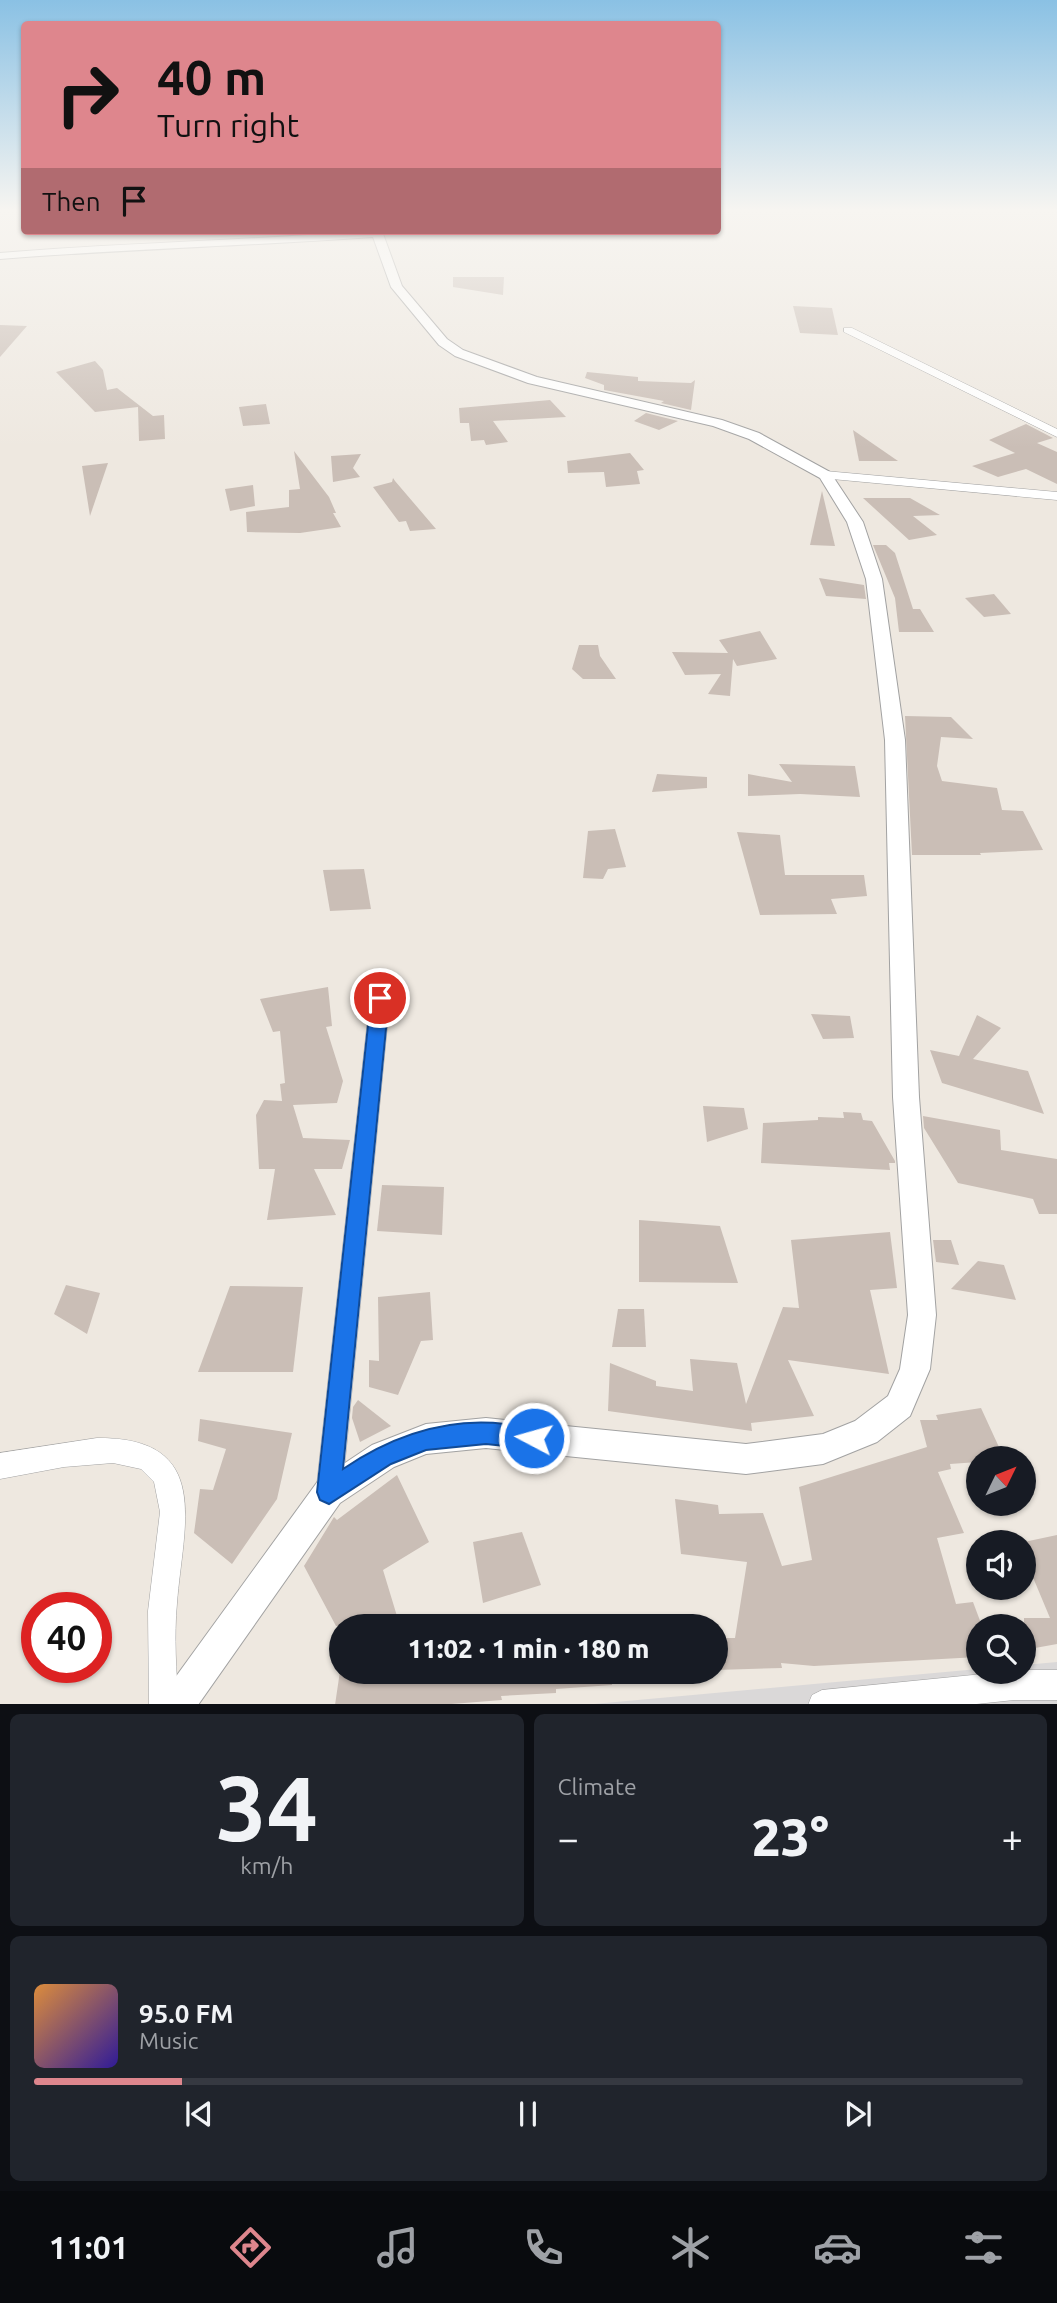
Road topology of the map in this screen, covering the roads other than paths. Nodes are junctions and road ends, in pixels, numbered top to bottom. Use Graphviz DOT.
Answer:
graph roads {
  1 [pos="399,290"];
  2 [pos="848,330"];
  3 [pos="1057,433"];
  4 [pos="825,475"];
  5 [pos="1057,496"];
  6 [pos="380,998"];
  7 [pos="0,1465"];
  8 [pos="329,1492"];
  9 [pos="1057,1685"];
  10 [pos="164,1704"];
  11 [pos="176,1704"];
  12 [pos="822,1704"];
  1 -- 4 [label="street"];
  2 -- 3 [label="street"];
  4 -- 5 [label="street"];
  4 -- 8 [label="street"];
  6 -- 8 [label="street"];
  7 -- 10 [label="street"];
  8 -- 11 [label="street"];
  9 -- 12 [label="street"];
}
